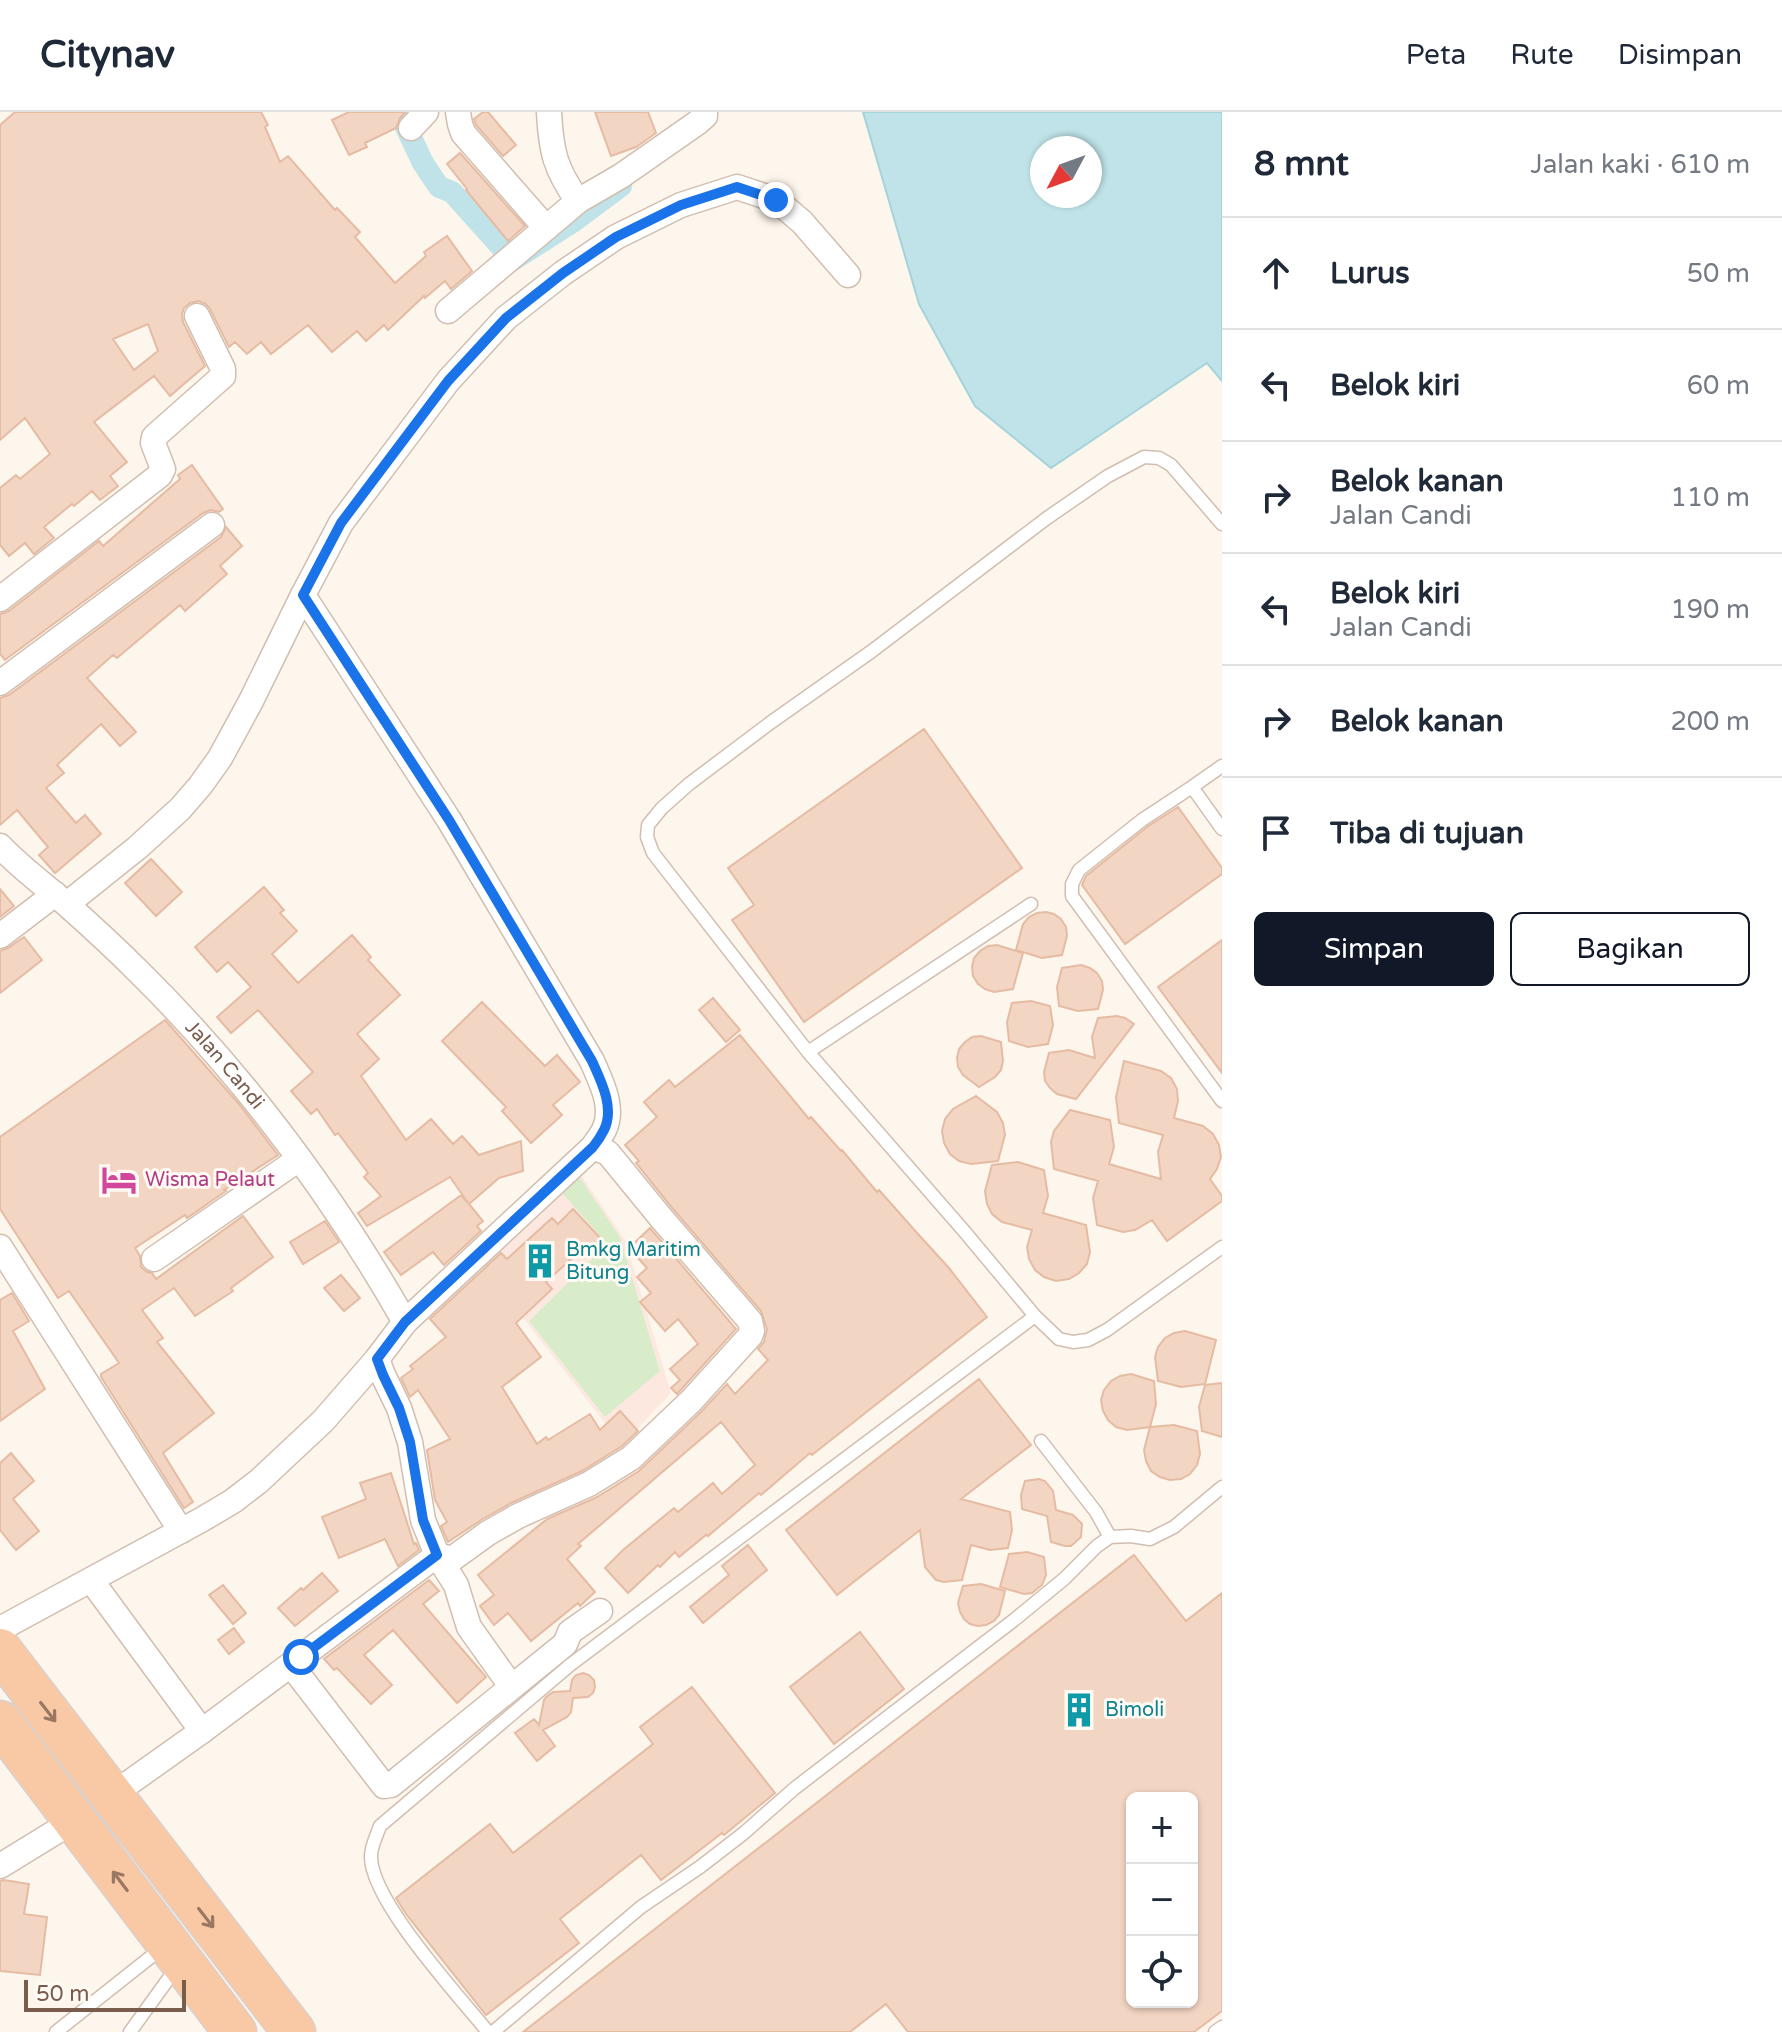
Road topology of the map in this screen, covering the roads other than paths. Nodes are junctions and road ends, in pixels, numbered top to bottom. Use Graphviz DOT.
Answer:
graph roads {
  1 [pos="458,112"];
  2 [pos="549,112"];
  3 [pos="705,112"];
  4 [pos="578,201"];
  5 [pos="546,228"];
  6 [pos="848,275"];
  7 [pos="448,311"];
  8 [pos="197,316"];
  9 [pos="1222,524"];
  10 [pos="212,525"];
  11 [pos="303,595"];
  12 [pos="0,599"];
  13 [pos="0,683"];
  14 [pos="1222,766"];
  15 [pos="1192,787"];
  16 [pos="1222,829"];
  17 [pos="0,846"];
  18 [pos="61,899"];
  19 [pos="1031,904"];
  20 [pos="0,936"];
  21 [pos="808,1052"];
  22 [pos="1222,1101"];
  23 [pos="593,1147"];
  24 [pos="299,1159"];
  25 [pos="0,1247"];
  26 [pos="1222,1247"];
  27 [pos="154,1259"];
  28 [pos="1035,1316"];
  29 [pos="405,1322"];
  30 [pos="377,1359"];
  31 [pos="1041,1441"];
  32 [pos="1222,1487"];
  33 [pos="181,1531"];
  34 [pos="1110,1537"];
  35 [pos="437,1555"];
  36 [pos="91,1580"];
  37 [pos="600,1611"];
  38 [pos="0,1629"];
  39 [pos="0,1650"];
  40 [pos="291,1665"];
  41 [pos="511,1686"];
  42 [pos="0,1722"];
  43 [pos="202,1731"];
  44 [pos="112,1795"];
  45 [pos="75,1820"];
  46 [pos="0,1866"];
  47 [pos="174,1953"];
  48 [pos="1222,2027"];
  49 [pos="56,2032"];
  50 [pos="130,2032"];
  51 [pos="235,2032"];
  52 [pos="294,2032"];
  53 [pos="491,2032"];
  54 [pos="1215,2032"];
  1 -- 5 [label="street"];
  2 -- 4 [label="street"];
  3 -- 4 [label="street"];
  4 -- 5 [label="street"];
  5 -- 7 [label="street"];
  6 -- 11 [label="street"];
  8 -- 12 [label="street"];
  9 -- 21 [label="lane"];
  10 -- 13 [label="street"];
  11 -- 18 [label="street"];
  11 -- 23 [label="street"];
  14 -- 15 [label="lane"];
  15 -- 16 [label="lane"];
  15 -- 22 [label="lane"];
  17 -- 18 [label="street, Jalan Candi"];
  18 -- 20 [label="street"];
  18 -- 24 [label="street, Jalan Candi"];
  19 -- 21 [label="lane"];
  21 -- 28 [label="lane"];
  23 -- 29 [label="street"];
  23 -- 35 [label="street"];
  24 -- 27 [label="street"];
  24 -- 29 [label="street, Jalan Candi"];
  25 -- 33 [label="street"];
  26 -- 28 [label="lane"];
  28 -- 53 [label="lane"];
  29 -- 30 [label="street"];
  30 -- 33 [label="street"];
  30 -- 35 [label="street"];
  31 -- 34 [label="lane"];
  32 -- 34 [label="lane"];
  33 -- 36 [label="street"];
  34 -- 53 [label="lane"];
  35 -- 40 [label="street"];
  35 -- 41 [label="street"];
  36 -- 38 [label="street"];
  36 -- 43 [label="street"];
  37 -- 41 [label="street"];
  39 -- 44 [label="highway, one-way"];
  40 -- 41 [label="street"];
  40 -- 43 [label="street"];
  42 -- 45 [label="highway"];
  43 -- 44 [label="street"];
  44 -- 52 [label="highway, one-way"];
  45 -- 46 [label="street"];
  47 -- 45 [label="highway, one-way"];
  47 -- 49 [label="lane"];
  47 -- 50 [label="lane"];
  47 -- 51 [label="highway"];
  48 -- 54 [label="lane"];
}
